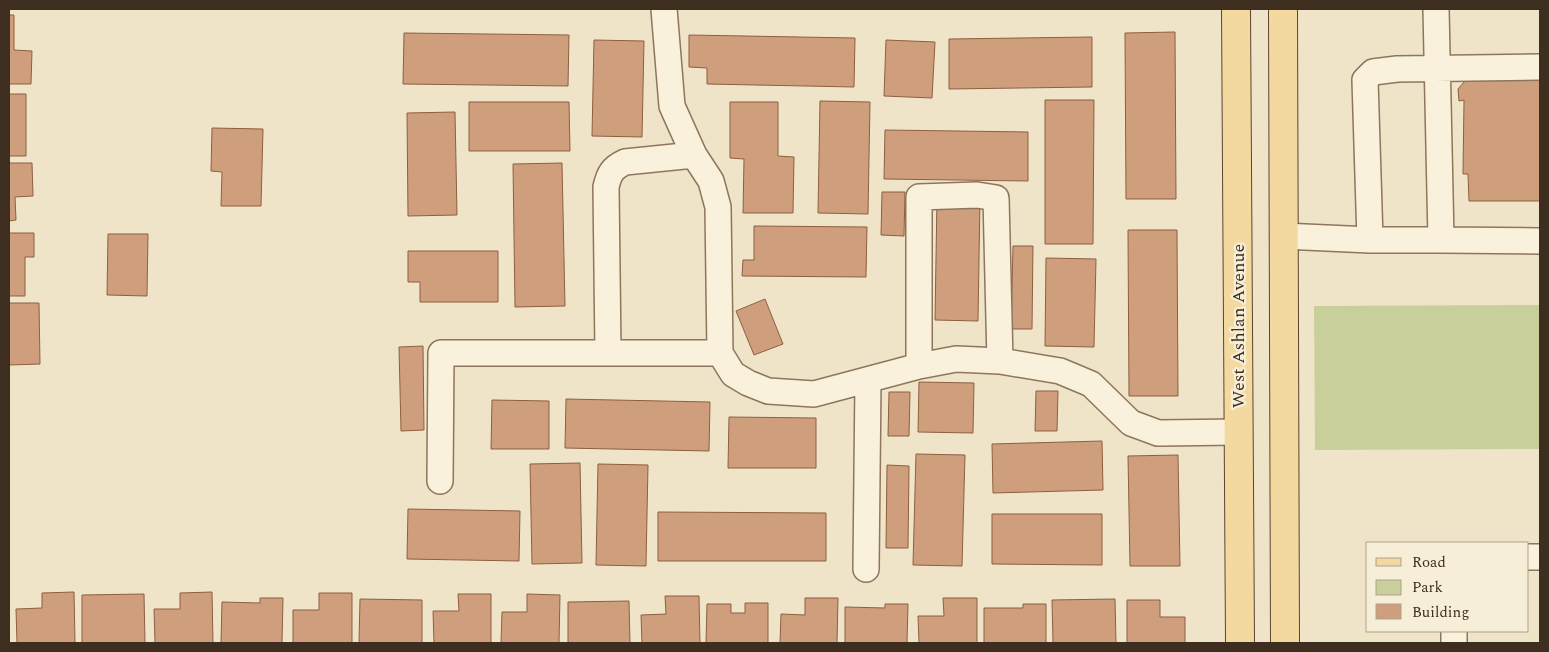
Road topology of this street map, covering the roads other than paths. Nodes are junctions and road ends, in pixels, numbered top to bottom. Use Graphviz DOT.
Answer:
graph roads {
  1 [pos="664,9"];
  2 [pos="1236,9"];
  3 [pos="1283,9"];
  4 [pos="1436,9"];
  5 [pos="1540,67"];
  6 [pos="1438,69"];
  7 [pos="694,155"];
  8 [pos="1284,236"];
  9 [pos="1370,240"];
  10 [pos="1440,240"];
  11 [pos="1540,241"];
  12 [pos="608,353"];
  13 [pos="720,353"];
  14 [pos="1000,361"];
  15 [pos="919,366"];
  16 [pos="868,380"];
  17 [pos="1239,432"];
  18 [pos="440,481"];
  19 [pos="866,569"];
  20 [pos="1240,643"];
  21 [pos="1284,643"];
  1 -- 7 [label="street"];
  2 -- 17 [label="main road, West Ashlan Avenue"];
  3 -- 8 [label="main road"];
  4 -- 6 [label="street"];
  5 -- 6 [label="street"];
  6 -- 9 [label="street"];
  6 -- 10 [label="street"];
  7 -- 12 [label="street"];
  7 -- 13 [label="street"];
  8 -- 9 [label="street"];
  8 -- 21 [label="main road"];
  9 -- 10 [label="street"];
  10 -- 11 [label="street"];
  12 -- 13 [label="street"];
  12 -- 18 [label="street"];
  13 -- 16 [label="street"];
  14 -- 15 [label="street"];
  14 -- 15 [label="street"];
  14 -- 17 [label="street"];
  15 -- 16 [label="street"];
  16 -- 19 [label="street"];
  17 -- 20 [label="main road, West Ashlan Avenue"];
}
